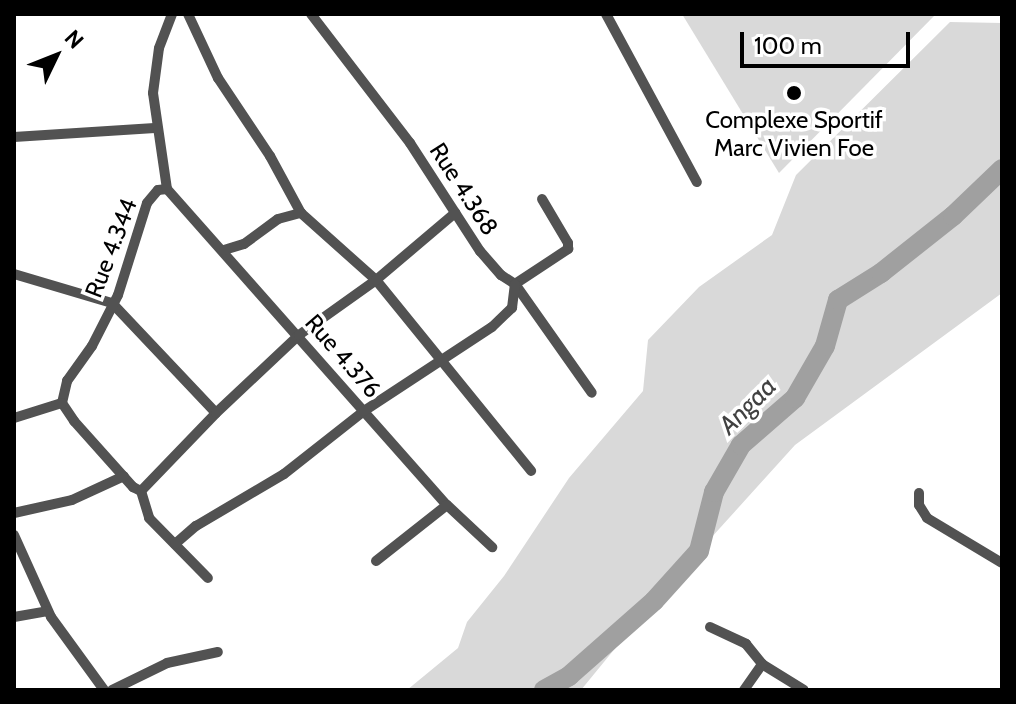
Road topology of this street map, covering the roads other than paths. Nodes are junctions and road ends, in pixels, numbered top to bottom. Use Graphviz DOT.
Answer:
graph roads {
  1 [pos="172,14"];
  2 [pos="188,14"];
  3 [pos="311,14"];
  4 [pos="606,14"];
  5 [pos="155,128"];
  6 [pos="14,137"];
  7 [pos="697,182"];
  8 [pos="167,189"];
  9 [pos="542,199"];
  10 [pos="301,213"];
  11 [pos="455,213"];
  12 [pos="224,250"];
  13 [pos="14,274"];
  14 [pos="376,280"];
  15 [pos="515,284"];
  16 [pos="112,303"];
  17 [pos="299,335"];
  18 [pos="440,360"];
  19 [pos="592,393"];
  20 [pos="62,403"];
  21 [pos="364,411"];
  22 [pos="216,413"];
  23 [pos="14,418"];
  24 [pos="531,471"];
  25 [pos="124,476"];
  26 [pos="141,491"];
  27 [pos="919,493"];
  28 [pos="447,505"];
  29 [pos="14,513"];
  30 [pos="14,535"];
  31 [pos="175,544"];
  32 [pos="492,547"];
  33 [pos="376,561"];
  34 [pos="1002,563"];
  35 [pos="208,578"];
  36 [pos="47,611"];
  37 [pos="14,617"];
  38 [pos="710,627"];
  39 [pos="218,652"];
  40 [pos="762,664"];
  41 [pos="104,690"];
  42 [pos="112,690"];
  43 [pos="744,690"];
  44 [pos="804,690"];
  1 -- 5 [label="street, Rue 4.344"];
  2 -- 10 [label="street"];
  3 -- 11 [label="street, Rue 4.368"];
  4 -- 7 [label="street"];
  5 -- 6 [label="street"];
  5 -- 8 [label="street, Rue 4.344"];
  8 -- 12 [label="street, Rue 4.376"];
  8 -- 16 [label="street, Rue 4.344"];
  9 -- 15 [label="street"];
  10 -- 12 [label="street"];
  10 -- 14 [label="street"];
  11 -- 14 [label="street"];
  11 -- 15 [label="street, Rue 4.368"];
  12 -- 17 [label="street, Rue 4.376"];
  13 -- 16 [label="street"];
  14 -- 17 [label="street"];
  14 -- 18 [label="street"];
  15 -- 18 [label="street"];
  15 -- 19 [label="street, Rue 4.368"];
  16 -- 20 [label="street, Rue 4.344"];
  16 -- 22 [label="street"];
  17 -- 21 [label="street, Rue 4.376"];
  17 -- 22 [label="street"];
  18 -- 21 [label="street"];
  18 -- 24 [label="street"];
  20 -- 23 [label="street"];
  20 -- 25 [label="street"];
  21 -- 28 [label="street, Rue 4.376"];
  21 -- 31 [label="street"];
  22 -- 26 [label="street"];
  25 -- 26 [label="street"];
  25 -- 29 [label="street"];
  26 -- 31 [label="street"];
  27 -- 34 [label="street"];
  28 -- 32 [label="street, Rue 4.376"];
  28 -- 33 [label="street"];
  30 -- 36 [label="street"];
  31 -- 35 [label="street"];
  36 -- 37 [label="street"];
  36 -- 41 [label="street"];
  38 -- 40 [label="street"];
  39 -- 42 [label="street"];
  40 -- 43 [label="street"];
  40 -- 44 [label="street"];
}
